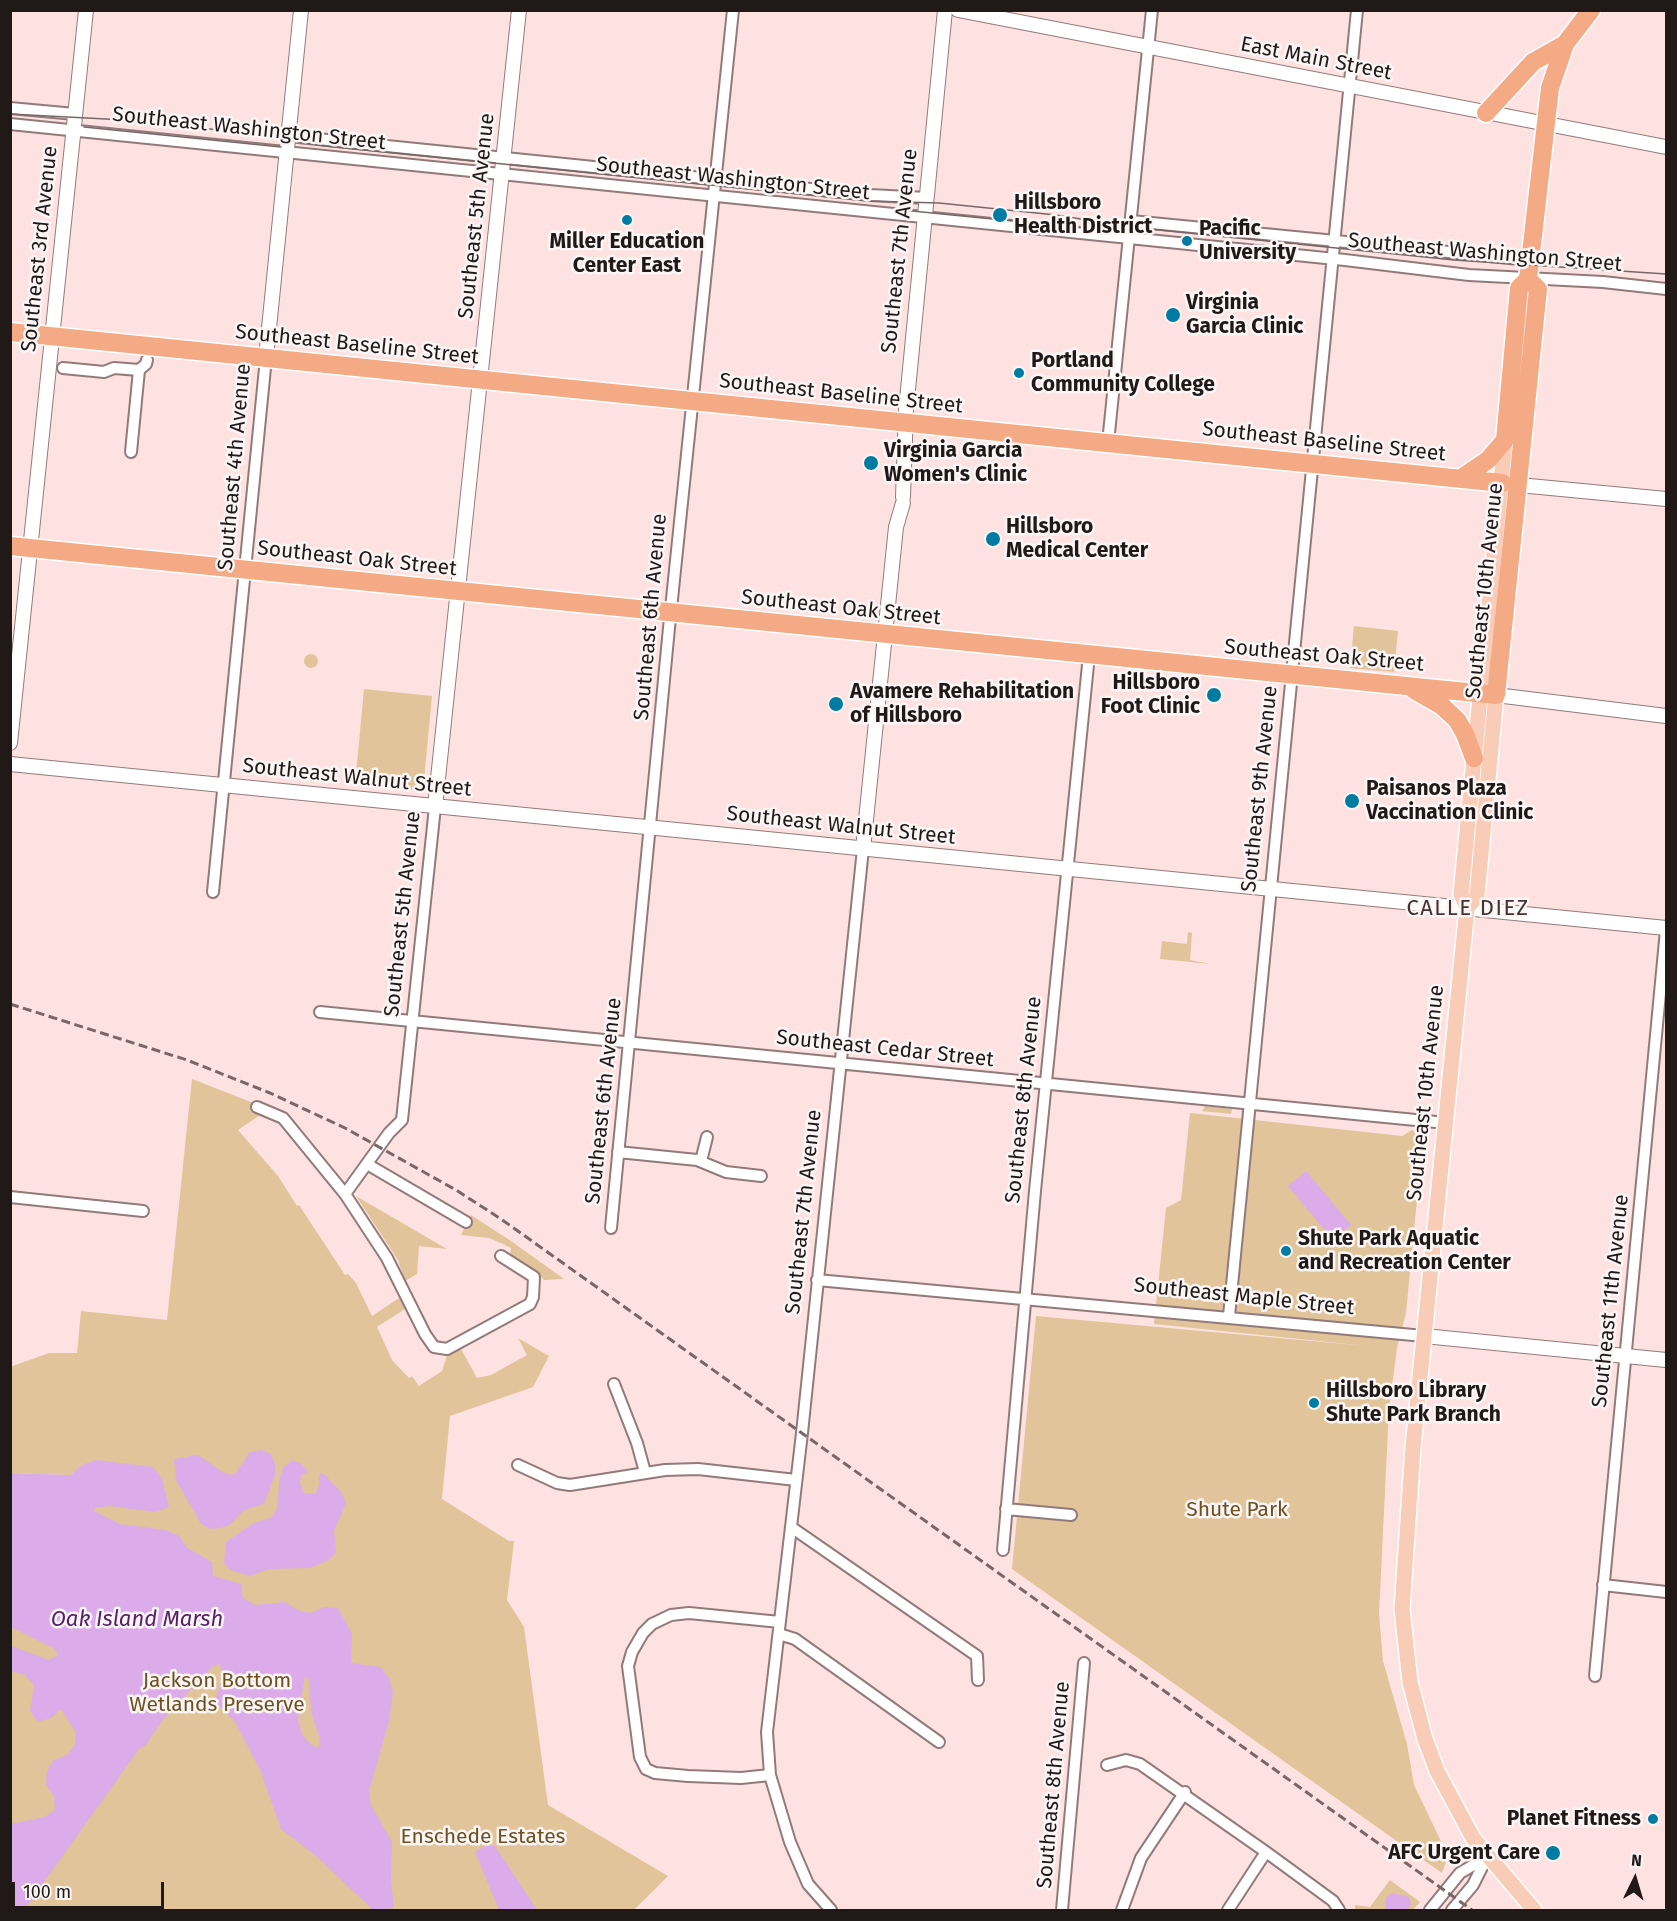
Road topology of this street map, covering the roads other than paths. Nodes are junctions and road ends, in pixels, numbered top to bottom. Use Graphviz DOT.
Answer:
graph roads {
  1 [pos="86,10"];
  2 [pos="301,10"];
  3 [pos="519,10"];
  4 [pos="733,10"];
  5 [pos="945,10"];
  6 [pos="958,10"];
  7 [pos="1152,10"];
  8 [pos="1357,10"];
  9 [pos="1592,10"];
  10 [pos="1565,44"];
  11 [pos="1149,48"];
  12 [pos="1349,86"];
  13 [pos="10,108"];
  14 [pos="1486,113"];
  15 [pos="75,114"];
  16 [pos="10,124"];
  17 [pos="1545,124"];
  18 [pos="73,131"];
  19 [pos="288,136"];
  20 [pos="1666,147"];
  21 [pos="287,153"];
  22 [pos="504,157"];
  23 [pos="502,175"];
  24 [pos="715,180"];
  25 [pos="714,196"];
  26 [pos="927,198"];
  27 [pos="925,218"];
  28 [pos="1131,221"];
  29 [pos="1129,239"];
  30 [pos="1334,242"];
  31 [pos="1332,259"];
  32 [pos="1530,260"];
  33 [pos="1528,279"];
  34 [pos="1666,289"];
  35 [pos="10,332"];
  36 [pos="52,337"];
  37 [pos="266,358"];
  38 [pos="147,360"];
  39 [pos="63,368"];
  40 [pos="139,370"];
  41 [pos="482,380"];
  42 [pos="693,402"];
  43 [pos="906,423"];
  44 [pos="1505,441"];
  45 [pos="1108,443"];
  46 [pos="131,452"];
  47 [pos="1312,464"];
  48 [pos="1460,479"];
  49 [pos="1510,484"];
  50 [pos="1666,499"];
  51 [pos="10,546"];
  52 [pos="30,548"];
  53 [pos="246,571"];
  54 [pos="459,592"];
  55 [pos="670,613"];
  56 [pos="886,635"];
  57 [pos="1089,655"];
  58 [pos="1291,677"];
  59 [pos="1413,689"];
  60 [pos="1488,694"];
  61 [pos="1666,716"];
  62 [pos="10,743"];
  63 [pos="1474,758"];
  64 [pos="10,764"];
  65 [pos="224,786"];
  66 [pos="435,807"];
  67 [pos="651,828"];
  68 [pos="863,849"];
  69 [pos="1067,869"];
  70 [pos="1270,889"];
  71 [pos="213,892"];
  72 [pos="1467,908"];
  73 [pos="1666,929"];
  74 [pos="320,1012"];
  75 [pos="414,1021"];
  76 [pos="630,1043"];
  77 [pos="840,1064"];
  78 [pos="1045,1085"];
  79 [pos="1249,1104"];
  80 [pos="257,1107"];
  81 [pos="1446,1123"];
  82 [pos="707,1137"];
  83 [pos="618,1152"];
  84 [pos="701,1161"];
  85 [pos="367,1164"];
  86 [pos="761,1176"];
  87 [pos="345,1194"];
  88 [pos="10,1197"];
  89 [pos="143,1211"];
  90 [pos="466,1222"];
  91 [pos="610,1228"];
  92 [pos="501,1257"];
  93 [pos="818,1280"];
  94 [pos="1025,1298"];
  95 [pos="1229,1316"];
  96 [pos="1424,1336"];
  97 [pos="1625,1356"];
  98 [pos="1666,1360"];
  99 [pos="614,1383"];
  100 [pos="518,1465"];
  101 [pos="645,1472"];
  102 [pos="796,1480"];
  103 [pos="1006,1509"];
  104 [pos="1071,1515"];
  105 [pos="791,1527"];
  106 [pos="1003,1550"];
  107 [pos="1602,1585"];
  108 [pos="1666,1592"];
  109 [pos="780,1622"];
  110 [pos="778,1634"];
  111 [pos="1084,1663"];
  112 [pos="1595,1676"];
  113 [pos="978,1680"];
  114 [pos="939,1742"];
  115 [pos="1107,1765"];
  116 [pos="770,1775"];
  117 [pos="1185,1792"];
  118 [pos="1266,1852"];
  119 [pos="1487,1857"];
  120 [pos="831,1911"];
  121 [pos="1062,1911"];
  122 [pos="1122,1911"];
  123 [pos="1228,1911"];
  124 [pos="1339,1911"];
  125 [pos="1430,1911"];
  126 [pos="1452,1911"];
  127 [pos="1534,1911"];
  1 -- 15 [label="street, Southeast 3rd Avenue"];
  2 -- 19 [label="street, Southeast 4th Avenue"];
  3 -- 22 [label="street, Southeast 5th Avenue"];
  4 -- 24 [label="street, Southeast 6th Avenue"];
  5 -- 26 [label="street, Southeast 7th Avenue"];
  6 -- 11 [label="street, East Main Street"];
  7 -- 11 [label="street"];
  8 -- 12 [label="street, Southeast 9th Avenue"];
  9 -- 10 [label="highway"];
  10 -- 14 [label="highway"];
  10 -- 17 [label="highway, Southeast 10th Avenue"];
  11 -- 12 [label="street, East Main Street"];
  11 -- 28 [label="street"];
  12 -- 14 [label="street, East Main Street"];
  12 -- 30 [label="street, Southeast 9th Avenue"];
  13 -- 15 [label="street"];
  14 -- 17 [label="street, East Main Street"];
  15 -- 18 [label="street, Southeast 3rd Avenue"];
  16 -- 18 [label="street, Southeast Washington Street"];
  17 -- 20 [label="street, East Main Street"];
  17 -- 32 [label="highway, Southeast 10th Avenue"];
  18 -- 21 [label="street, Southeast Washington Street"];
  18 -- 36 [label="street, Southeast 3rd Avenue"];
  19 -- 21 [label="street, Southeast 4th Avenue"];
  19 -- 22 [label="street, Southeast Washington Street"];
  21 -- 23 [label="street, Southeast Washington Street"];
  21 -- 37 [label="street, Southeast 4th Avenue"];
  22 -- 23 [label="street, Southeast 5th Avenue"];
  22 -- 24 [label="street, Southeast Washington Street"];
  23 -- 25 [label="street, Southeast Washington Street"];
  23 -- 41 [label="street, Southeast 5th Avenue"];
  24 -- 25 [label="street, Southeast 6th Avenue"];
  24 -- 26 [label="street, Southeast Washington Street"];
  25 -- 27 [label="street, Southeast Washington Street"];
  25 -- 42 [label="street, Southeast 6th Avenue"];
  26 -- 27 [label="street, Southeast 7th Avenue"];
  27 -- 29 [label="street, Southeast Washington Street"];
  27 -- 43 [label="street, Southeast 7th Avenue"];
  28 -- 29 [label="street"];
  28 -- 30 [label="street, Southeast Washington Street"];
  29 -- 31 [label="street, Southeast Washington Street"];
  29 -- 45 [label="street"];
  30 -- 31 [label="street, Southeast 9th Avenue"];
  30 -- 32 [label="street, Southeast Washington Street"];
  31 -- 33 [label="street, Southeast Washington Street"];
  31 -- 47 [label="street, Southeast 9th Avenue"];
  32 -- 33 [label="highway, Southeast 10th Avenue"];
  33 -- 34 [label="street, Southeast Washington Street"];
  33 -- 44 [label="highway, Southeast 10th Avenue"];
  33 -- 49 [label="highway, Southeast 10th Avenue"];
  35 -- 36 [label="highway, Southeast Baseline Street"];
  36 -- 37 [label="highway, Southeast Baseline Street"];
  36 -- 52 [label="street, Southeast 3rd Avenue"];
  37 -- 41 [label="highway, Southeast Baseline Street"];
  37 -- 53 [label="street, Southeast 4th Avenue"];
  38 -- 40 [label="street"];
  39 -- 40 [label="street"];
  40 -- 46 [label="street"];
  41 -- 42 [label="highway, Southeast Baseline Street"];
  41 -- 54 [label="street, Southeast 5th Avenue"];
  42 -- 43 [label="highway, Southeast Baseline Street"];
  42 -- 55 [label="street, Southeast 6th Avenue"];
  43 -- 45 [label="highway, Southeast Baseline Street"];
  43 -- 56 [label="street, Southeast 7th Avenue"];
  44 -- 48 [label="highway"];
  44 -- 49 [label="main road, Southeast 10th Avenue"];
  45 -- 47 [label="highway, Southeast Baseline Street"];
  47 -- 48 [label="highway, Southeast Baseline Street"];
  47 -- 58 [label="street, Southeast 9th Avenue"];
  48 -- 49 [label="highway, Southeast Baseline Street"];
  49 -- 50 [label="street, Southeast Baseline Street"];
  49 -- 60 [label="highway, Southeast 10th Avenue"];
  51 -- 52 [label="highway, Southeast Oak Street"];
  52 -- 53 [label="highway, Southeast Oak Street"];
  52 -- 62 [label="street, Southeast 3rd Avenue"];
  53 -- 54 [label="highway, Southeast Oak Street"];
  53 -- 65 [label="street, Southeast 4th Avenue"];
  54 -- 55 [label="highway, Southeast Oak Street"];
  54 -- 66 [label="street, Southeast 5th Avenue"];
  55 -- 56 [label="highway, Southeast Oak Street"];
  55 -- 67 [label="street, Southeast 6th Avenue"];
  56 -- 57 [label="highway, Southeast Oak Street"];
  56 -- 68 [label="street, Southeast 7th Avenue"];
  57 -- 58 [label="highway, Southeast Oak Street"];
  57 -- 69 [label="street, Southeast 8th Avenue"];
  58 -- 59 [label="highway, Southeast Oak Street"];
  58 -- 70 [label="street, Southeast 9th Avenue"];
  59 -- 60 [label="highway, Southeast Oak Street"];
  59 -- 63 [label="highway"];
  60 -- 61 [label="street, Southeast Oak Street"];
  60 -- 63 [label="main road, Southeast 10th Avenue"];
  60 -- 72 [label="main road, Southeast 10th Avenue"];
  63 -- 72 [label="main road, Southeast 10th Avenue"];
  64 -- 65 [label="street, Southeast Walnut Street"];
  65 -- 66 [label="street, Southeast Walnut Street"];
  65 -- 71 [label="street, Southeast 4th Avenue"];
  66 -- 67 [label="street, Southeast Walnut Street"];
  66 -- 75 [label="street, Southeast 5th Avenue"];
  67 -- 68 [label="street, Southeast Walnut Street"];
  67 -- 76 [label="street, Southeast 6th Avenue"];
  68 -- 69 [label="street, Southeast Walnut Street"];
  68 -- 77 [label="street, Southeast 7th Avenue"];
  69 -- 70 [label="street, Southeast Walnut Street"];
  69 -- 78 [label="street, Southeast 8th Avenue"];
  70 -- 72 [label="street, Southeast Walnut Street"];
  70 -- 79 [label="street, Southeast 9th Avenue"];
  72 -- 73 [label="street, Southeast Walnut Street"];
  72 -- 81 [label="main road, Southeast 10th Avenue"];
  73 -- 97 [label="street, Southeast 11th Avenue"];
  74 -- 75 [label="street, Southeast Cedar Street"];
  75 -- 76 [label="street, Southeast Cedar Street"];
  75 -- 85 [label="street, Southeast 5th Avenue"];
  76 -- 77 [label="street, Southeast Cedar Street"];
  76 -- 83 [label="street, Southeast 6th Avenue"];
  77 -- 78 [label="street, Southeast Cedar Street"];
  77 -- 93 [label="street, Southeast 7th Avenue"];
  78 -- 79 [label="street, Southeast Cedar Street"];
  78 -- 94 [label="street, Southeast 8th Avenue"];
  79 -- 81 [label="street, Southeast Cedar Street"];
  79 -- 95 [label="street, Southeast 9th Avenue"];
  80 -- 87 [label="street"];
  81 -- 96 [label="main road, Southeast 10th Avenue"];
  82 -- 84 [label="street"];
  83 -- 84 [label="street"];
  83 -- 91 [label="street, Southeast 6th Avenue"];
  84 -- 86 [label="street"];
  85 -- 87 [label="street, Southeast 5th Avenue"];
  85 -- 90 [label="street"];
  87 -- 92 [label="street"];
  88 -- 89 [label="street"];
  93 -- 94 [label="street, Southeast Maple Street"];
  93 -- 102 [label="street, Southeast 7th Avenue"];
  94 -- 95 [label="street, Southeast Maple Street"];
  94 -- 103 [label="street, Southeast 8th Avenue"];
  95 -- 96 [label="street, Southeast Maple Street"];
  96 -- 97 [label="street, Southeast Maple Street"];
  96 -- 119 [label="main road, Southeast 10th Avenue"];
  97 -- 98 [label="street, Southeast Maple Street"];
  97 -- 107 [label="street, Southeast 11th Avenue"];
  99 -- 101 [label="street"];
  100 -- 101 [label="street"];
  101 -- 102 [label="street"];
  102 -- 105 [label="street, Southeast 7th Avenue"];
  103 -- 104 [label="street"];
  103 -- 106 [label="street, Southeast 8th Avenue"];
  105 -- 109 [label="street, Southeast 7th Avenue"];
  105 -- 113 [label="street"];
  107 -- 108 [label="street"];
  107 -- 112 [label="street, Southeast 11th Avenue"];
  109 -- 110 [label="street, Southeast 7th Avenue"];
  109 -- 116 [label="street"];
  110 -- 114 [label="street"];
  110 -- 116 [label="street, Southeast 7th Avenue"];
  111 -- 121 [label="street, Southeast 8th Avenue"];
  115 -- 117 [label="street"];
  116 -- 120 [label="street, Southeast 7th Avenue"];
  117 -- 118 [label="street"];
  117 -- 122 [label="street"];
  118 -- 123 [label="street"];
  118 -- 124 [label="street"];
  119 -- 125 [label="street"];
  119 -- 126 [label="street"];
  119 -- 127 [label="main road, Southeast 10th Avenue"];
}
